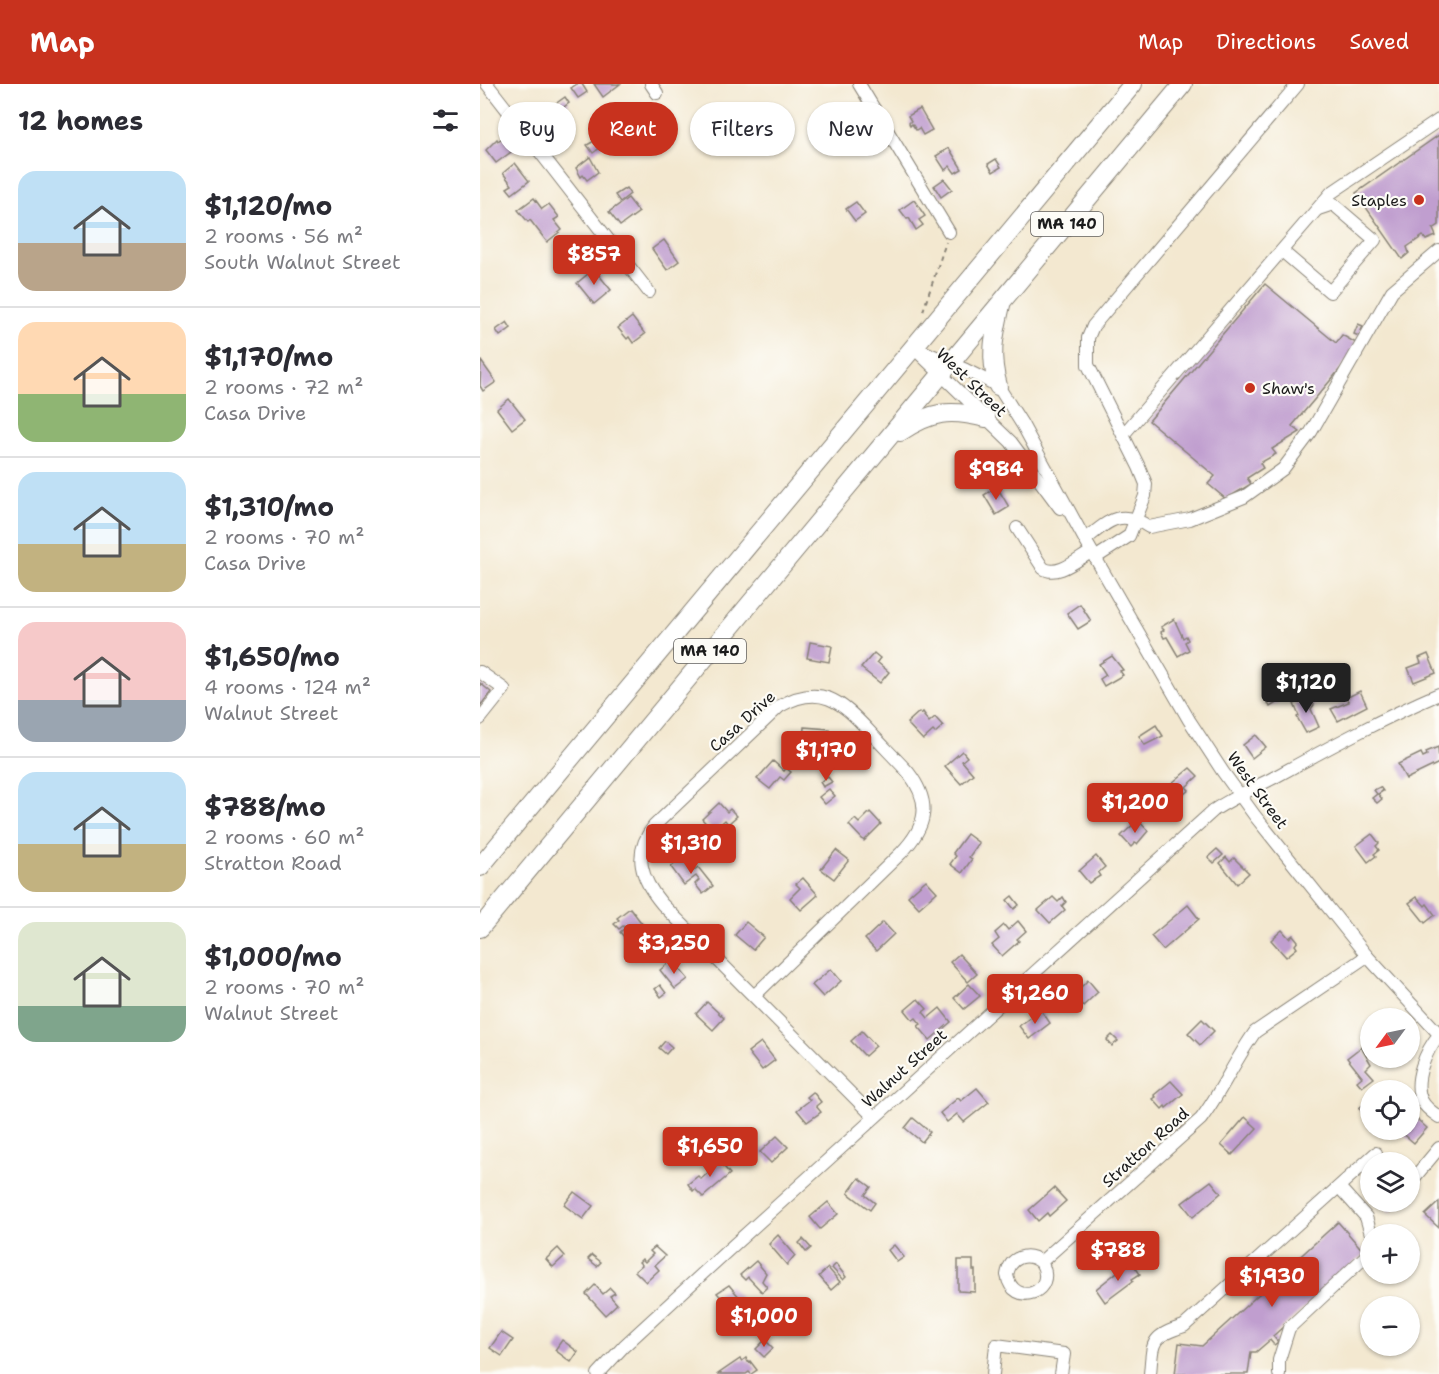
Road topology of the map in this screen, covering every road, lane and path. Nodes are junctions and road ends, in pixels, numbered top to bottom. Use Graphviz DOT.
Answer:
graph roads {
  1 [pos="487,84"];
  2 [pos="859,84"];
  3 [pos="1133,84"];
  4 [pos="1183,84"];
  5 [pos="1298,84"];
  6 [pos="1439,120"];
  7 [pos="1318,209"];
  8 [pos="949,232"];
  9 [pos="1282,251"];
  10 [pos="1439,251"];
  11 [pos="649,292"];
  12 [pos="1002,303"];
  13 [pos="924,316"];
  14 [pos="913,347"];
  15 [pos="946,369"];
  16 [pos="998,386"];
  17 [pos="986,418"];
  18 [pos="1123,435"];
  19 [pos="884,443"];
  20 [pos="1138,519"];
  21 [pos="1017,528"];
  22 [pos="1084,540"];
  23 [pos="1093,555"];
  24 [pos="480,672"];
  25 [pos="1439,694"];
  26 [pos="480,719"];
  27 [pos="1238,794"];
  28 [pos="480,867"];
  29 [pos="480,928"];
  30 [pos="1367,956"];
  31 [pos="754,996"];
  32 [pos="1439,1034"];
  33 [pos="874,1117"];
  34 [pos="1439,1118"];
  35 [pos="1439,1148"];
  36 [pos="1360,1168"];
  37 [pos="1420,1171"];
  38 [pos="1339,1187"];
  39 [pos="1368,1224"];
  40 [pos="1360,1262"];
  41 [pos="1041,1263"];
  42 [pos="598,1374"];
  43 [pos="993,1374"];
  44 [pos="1061,1374"];
  45 [pos="1150,1374"];
  46 [pos="1279,1374"];
  1 -- 11 [label="street"];
  2 -- 8 [label="street"];
  3 -- 14 [label="highway, MA 140"];
  4 -- 12 [label="highway, MA 140"];
  5 -- 18 [label="street"];
  6 -- 7 [label="street"];
  7 -- 9 [label="street"];
  7 -- 9 [label="street"];
  8 -- 13 [label="path"];
  9 -- 18 [label="street"];
  10 -- 20 [label="street"];
  12 -- 15 [label="highway, MA 140"];
  12 -- 16 [label="highway"];
  14 -- 15 [label="street, West Street"];
  14 -- 28 [label="highway, MA 140"];
  15 -- 16 [label="street, West Street"];
  15 -- 17 [label="street, West Street"];
  15 -- 19 [label="highway, MA 140"];
  16 -- 22 [label="street, West Street"];
  17 -- 19 [label="highway"];
  17 -- 22 [label="street, West Street"];
  18 -- 20 [label="street"];
  19 -- 29 [label="highway, MA 140"];
  20 -- 22 [label="street"];
  20 -- 23 [label="street"];
  21 -- 23 [label="street"];
  22 -- 23 [label="street, West Street"];
  23 -- 27 [label="street, West Street"];
  24 -- 26 [label="street"];
  25 -- 27 [label="street, Walnut Street"];
  27 -- 30 [label="street, West Street"];
  27 -- 33 [label="street, Walnut Street"];
  30 -- 32 [label="street, West Street"];
  30 -- 41 [label="street, Stratton Road"];
  31 -- 31 [label="street, Casa Drive"];
  31 -- 33 [label="street, Casa Drive"];
  32 -- 34 [label="street"];
  33 -- 42 [label="street, Walnut Street"];
  35 -- 37 [label="street"];
  36 -- 38 [label="street"];
  38 -- 39 [label="street"];
  38 -- 45 [label="street"];
  40 -- 46 [label="street"];
  43 -- 44 [label="street"];
}
